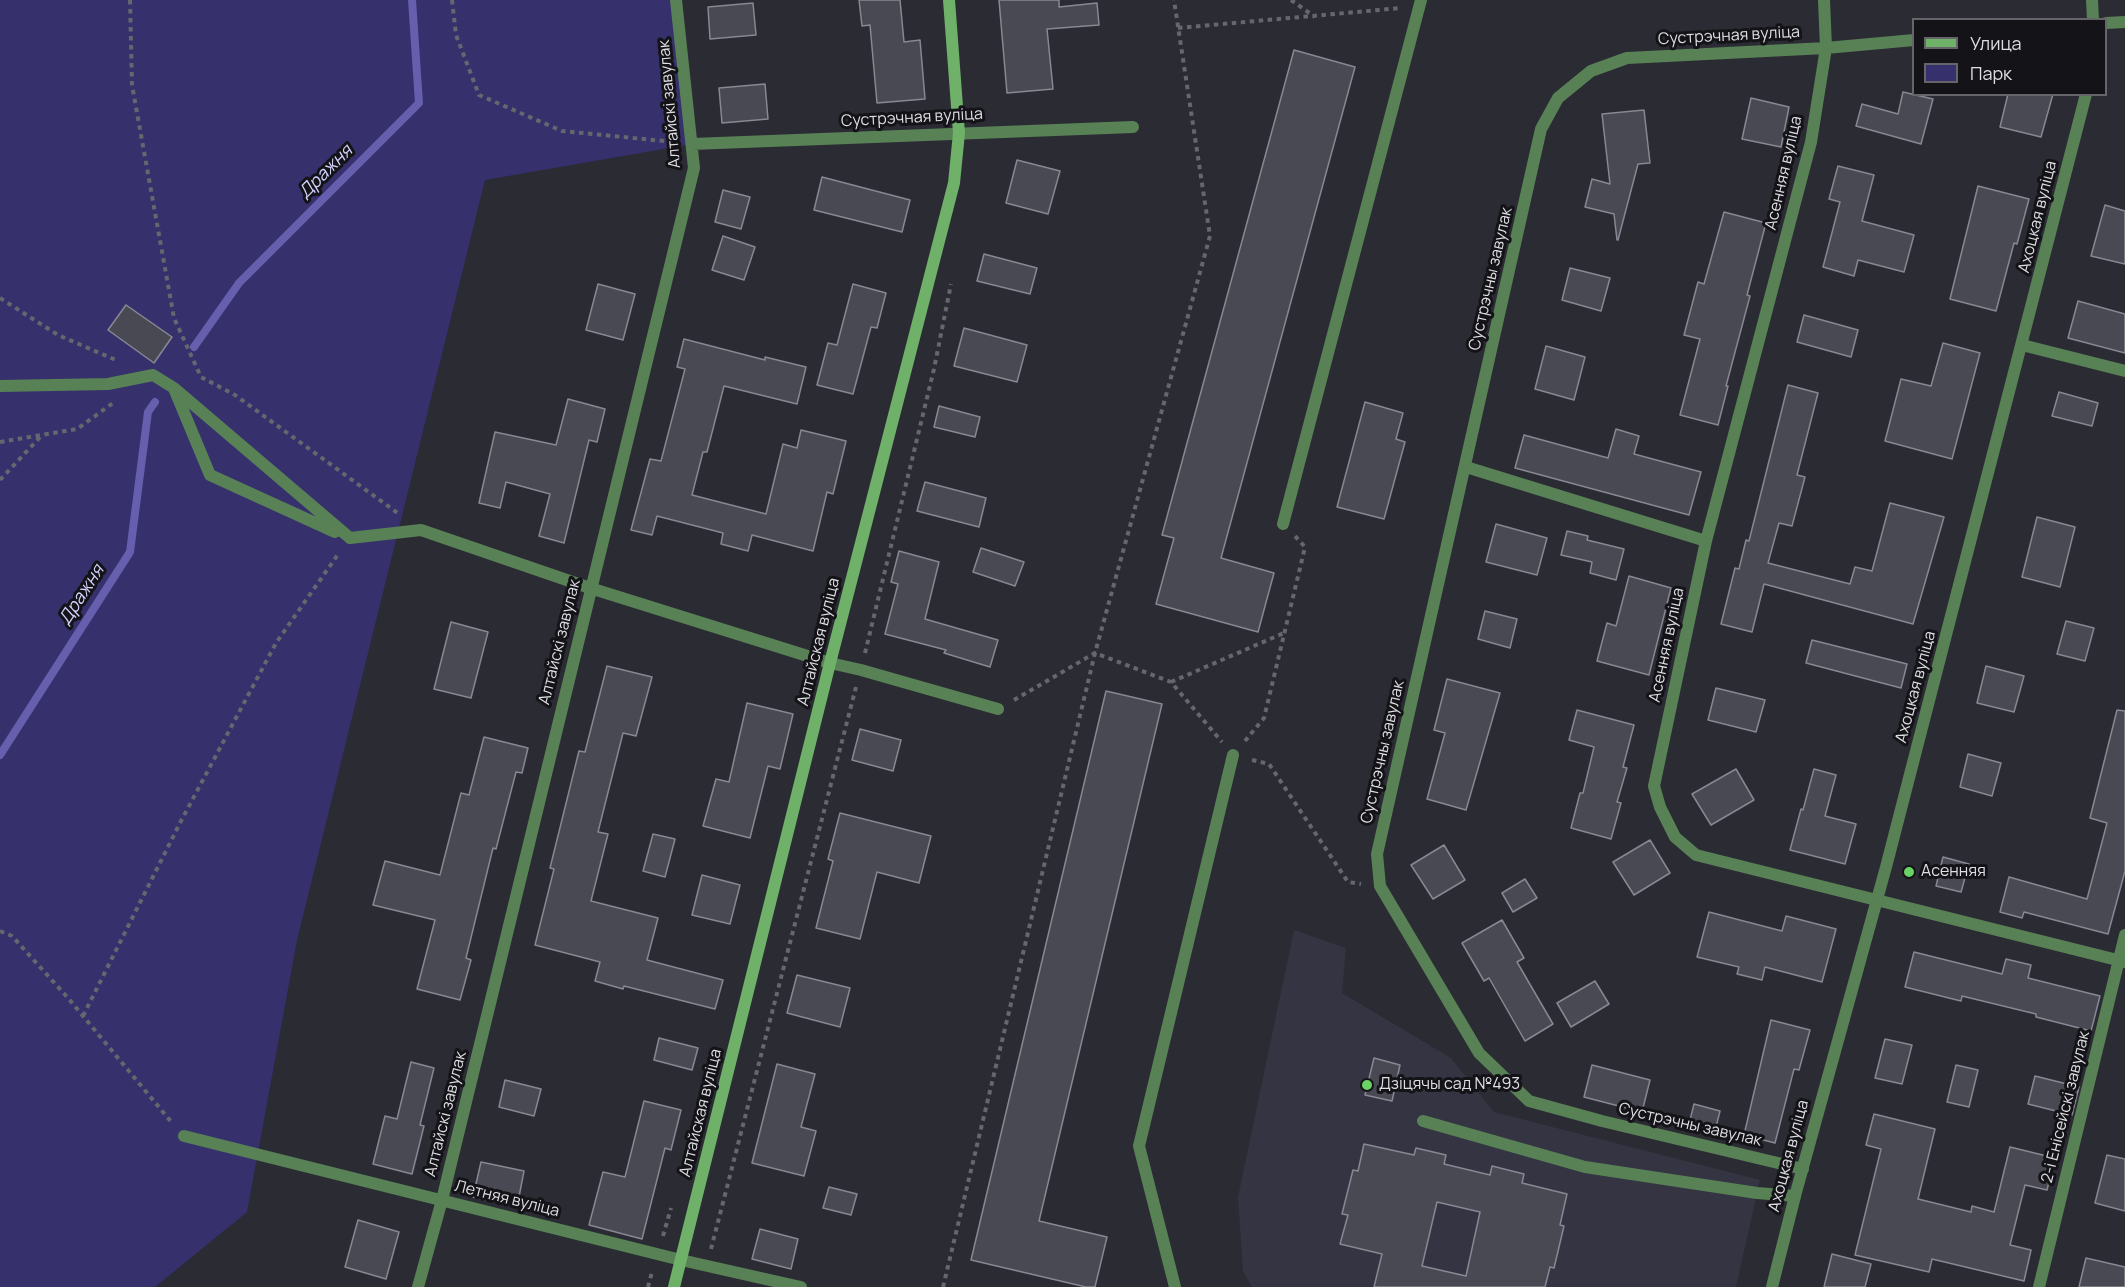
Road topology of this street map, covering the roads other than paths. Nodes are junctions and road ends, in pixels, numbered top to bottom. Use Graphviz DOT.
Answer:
graph roads {
  1 [pos="676,0"];
  2 [pos="949,0"];
  3 [pos="1824,0"];
  4 [pos="2092,0"];
  5 [pos="1420,3"];
  6 [pos="2093,18"];
  7 [pos="2125,22"];
  8 [pos="2107,23"];
  9 [pos="1912,40"];
  10 [pos="1826,48"];
  11 [pos="2085,96"];
  12 [pos="1558,98"];
  13 [pos="1133,127"];
  14 [pos="959,133"];
  15 [pos="692,144"];
  16 [pos="2022,345"];
  17 [pos="2125,371"];
  18 [pos="0,386"];
  19 [pos="174,388"];
  20 [pos="1466,467"];
  21 [pos="1283,524"];
  22 [pos="350,538"];
  23 [pos="1707,541"];
  24 [pos="590,588"];
  25 [pos="830,663"];
  26 [pos="998,709"];
  27 [pos="1233,755"];
  28 [pos="1876,902"];
  29 [pos="2125,935"];
  30 [pos="2122,961"];
  31 [pos="1424,1120"];
  32 [pos="184,1136"];
  33 [pos="1803,1169"];
  34 [pos="1795,1196"];
  35 [pos="442,1200"];
  36 [pos="681,1260"];
  37 [pos="418,1287"];
  38 [pos="674,1287"];
  39 [pos="801,1287"];
  40 [pos="1175,1287"];
  41 [pos="1772,1287"];
  42 [pos="2039,1287"];
  1 -- 15 [label="street, Алтайскі завулак"];
  2 -- 14 [label="main road, Алтайская вуліца"];
  3 -- 10 [label="street, Асенняя вуліца"];
  4 -- 6 [label="street"];
  5 -- 21 [label="street"];
  7 -- 8 [label="street"];
  9 -- 10 [label="street, Сустрэчная вуліца"];
  10 -- 12 [label="street, Сустрэчная вуліца"];
  10 -- 23 [label="street, Асенняя вуліца"];
  11 -- 16 [label="street, Ахоцкая вуліца"];
  12 -- 20 [label="street, Сустрэчны завулак"];
  13 -- 14 [label="street, Сустрэчная вуліца"];
  14 -- 15 [label="street, Сустрэчная вуліца"];
  14 -- 25 [label="main road, Алтайская вуліца"];
  15 -- 24 [label="street, Алтайскі завулак"];
  16 -- 17 [label="street"];
  16 -- 28 [label="street, Ахоцкая вуліца"];
  18 -- 19 [label="street"];
  19 -- 22 [label="street"];
  19 -- 22 [label="street"];
  20 -- 23 [label="street"];
  20 -- 33 [label="street, Сустрэчны завулак"];
  22 -- 24 [label="street"];
  23 -- 28 [label="street, Асенняя вуліца"];
  24 -- 25 [label="street"];
  24 -- 35 [label="street, Алтайскі завулак"];
  25 -- 26 [label="street"];
  25 -- 36 [label="main road, Алтайская вуліца"];
  27 -- 40 [label="street"];
  28 -- 30 [label="street, Асенняя вуліца"];
  28 -- 33 [label="street, Ахоцкая вуліца"];
  29 -- 30 [label="street, 2-і Енісейскі завулак"];
  30 -- 42 [label="street, 2-і Енісейскі завулак"];
  31 -- 34 [label="street"];
  32 -- 35 [label="street, Летняя вуліца"];
  33 -- 34 [label="street, Ахоцкая вуліца"];
  34 -- 41 [label="street, Ахоцкая вуліца"];
  35 -- 36 [label="street, Летняя вуліца"];
  35 -- 37 [label="street, Алтайскі завулак"];
  36 -- 38 [label="main road, Алтайская вуліца"];
  36 -- 39 [label="street, Летняя вуліца"];
}
